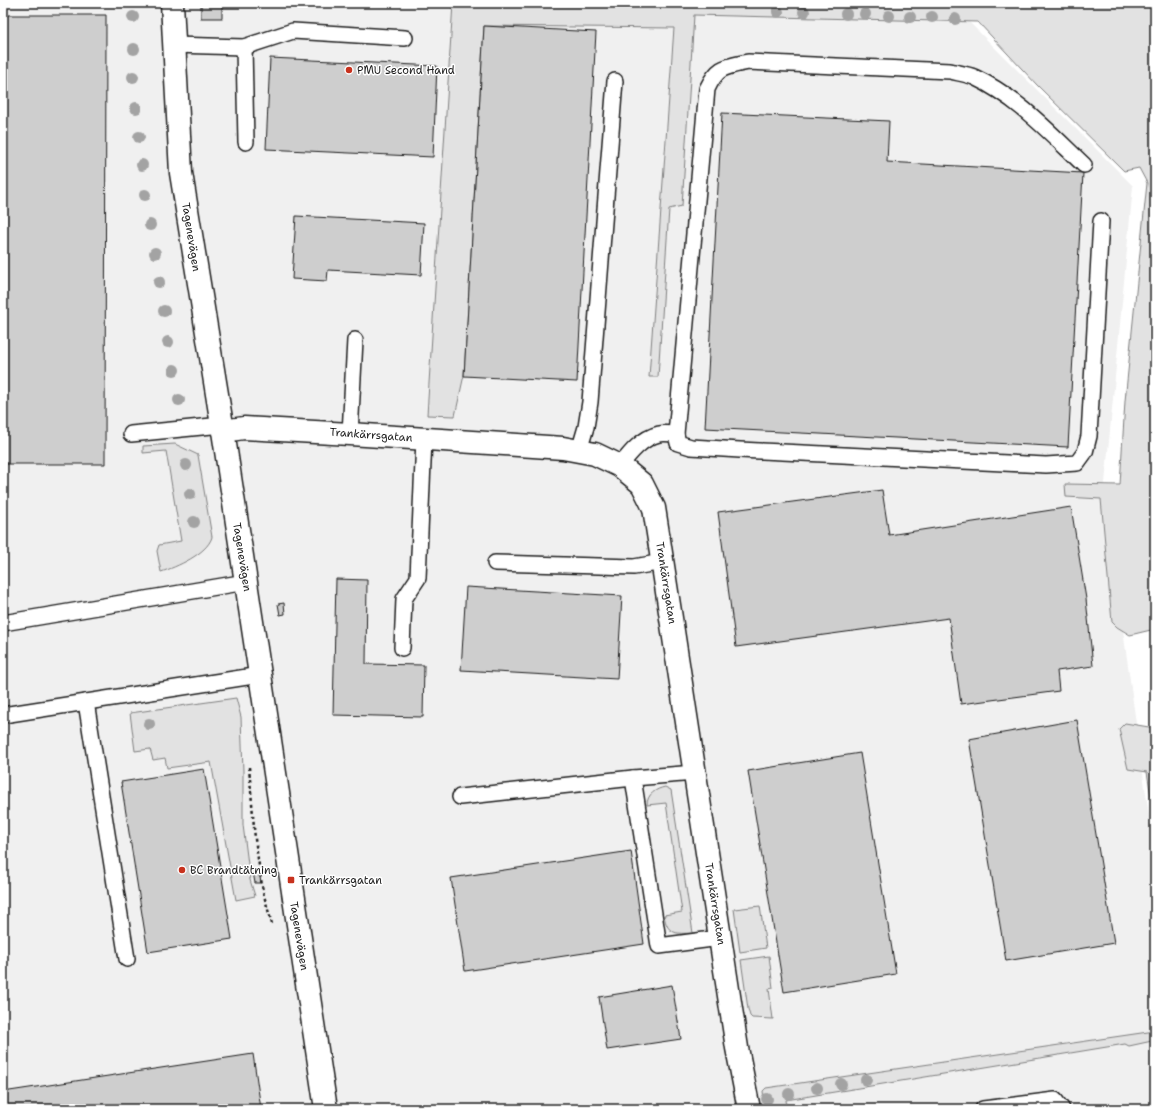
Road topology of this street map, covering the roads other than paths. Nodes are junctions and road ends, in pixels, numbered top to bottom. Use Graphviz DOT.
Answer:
graph roads {
  1 [pos="172,3"];
  2 [pos="405,38"];
  3 [pos="173,45"];
  4 [pos="244,47"];
  5 [pos="614,82"];
  6 [pos="246,142"];
  7 [pos="1084,165"];
  8 [pos="1101,221"];
  9 [pos="355,340"];
  10 [pos="223,428"];
  11 [pos="131,434"];
  12 [pos="350,434"];
  13 [pos="676,434"];
  14 [pos="424,438"];
  15 [pos="579,451"];
  16 [pos="620,466"];
  17 [pos="663,562"];
  18 [pos="495,563"];
  19 [pos="246,582"];
  20 [pos="3,623"];
  21 [pos="402,648"];
  22 [pos="260,675"];
  23 [pos="86,702"];
  24 [pos="3,715"];
  25 [pos="695,773"];
  26 [pos="633,778"];
  27 [pos="460,797"];
  28 [pos="720,938"];
  29 [pos="127,959"];
  30 [pos="326,1109"];
  31 [pos="749,1109"];
  32 [pos="984,1109"];
  33 [pos="1062,1109"];
  1 -- 3 [label="street, Tagenevägen"];
  2 -- 4 [label="lane"];
  3 -- 4 [label="lane"];
  3 -- 10 [label="street, Tagenevägen"];
  4 -- 6 [label="lane"];
  5 -- 15 [label="lane"];
  7 -- 13 [label="lane"];
  8 -- 13 [label="lane"];
  9 -- 12 [label="lane"];
  10 -- 11 [label="lane"];
  10 -- 12 [label="street, Trankärrsgatan"];
  10 -- 19 [label="street, Tagenevägen"];
  12 -- 14 [label="street, Trankärrsgatan"];
  13 -- 16 [label="lane"];
  14 -- 15 [label="street, Trankärrsgatan"];
  14 -- 21 [label="lane"];
  15 -- 16 [label="street, Trankärrsgatan"];
  16 -- 17 [label="street, Trankärrsgatan"];
  17 -- 18 [label="lane"];
  17 -- 25 [label="street, Trankärrsgatan"];
  19 -- 20 [label="lane"];
  19 -- 22 [label="street, Tagenevägen"];
  22 -- 23 [label="lane"];
  22 -- 30 [label="street, Tagenevägen"];
  23 -- 24 [label="lane"];
  23 -- 29 [label="lane"];
  25 -- 26 [label="lane"];
  25 -- 28 [label="street, Trankärrsgatan"];
  26 -- 27 [label="lane"];
  26 -- 28 [label="lane"];
  28 -- 31 [label="street, Trankärrsgatan"];
  32 -- 33 [label="lane"];
}
